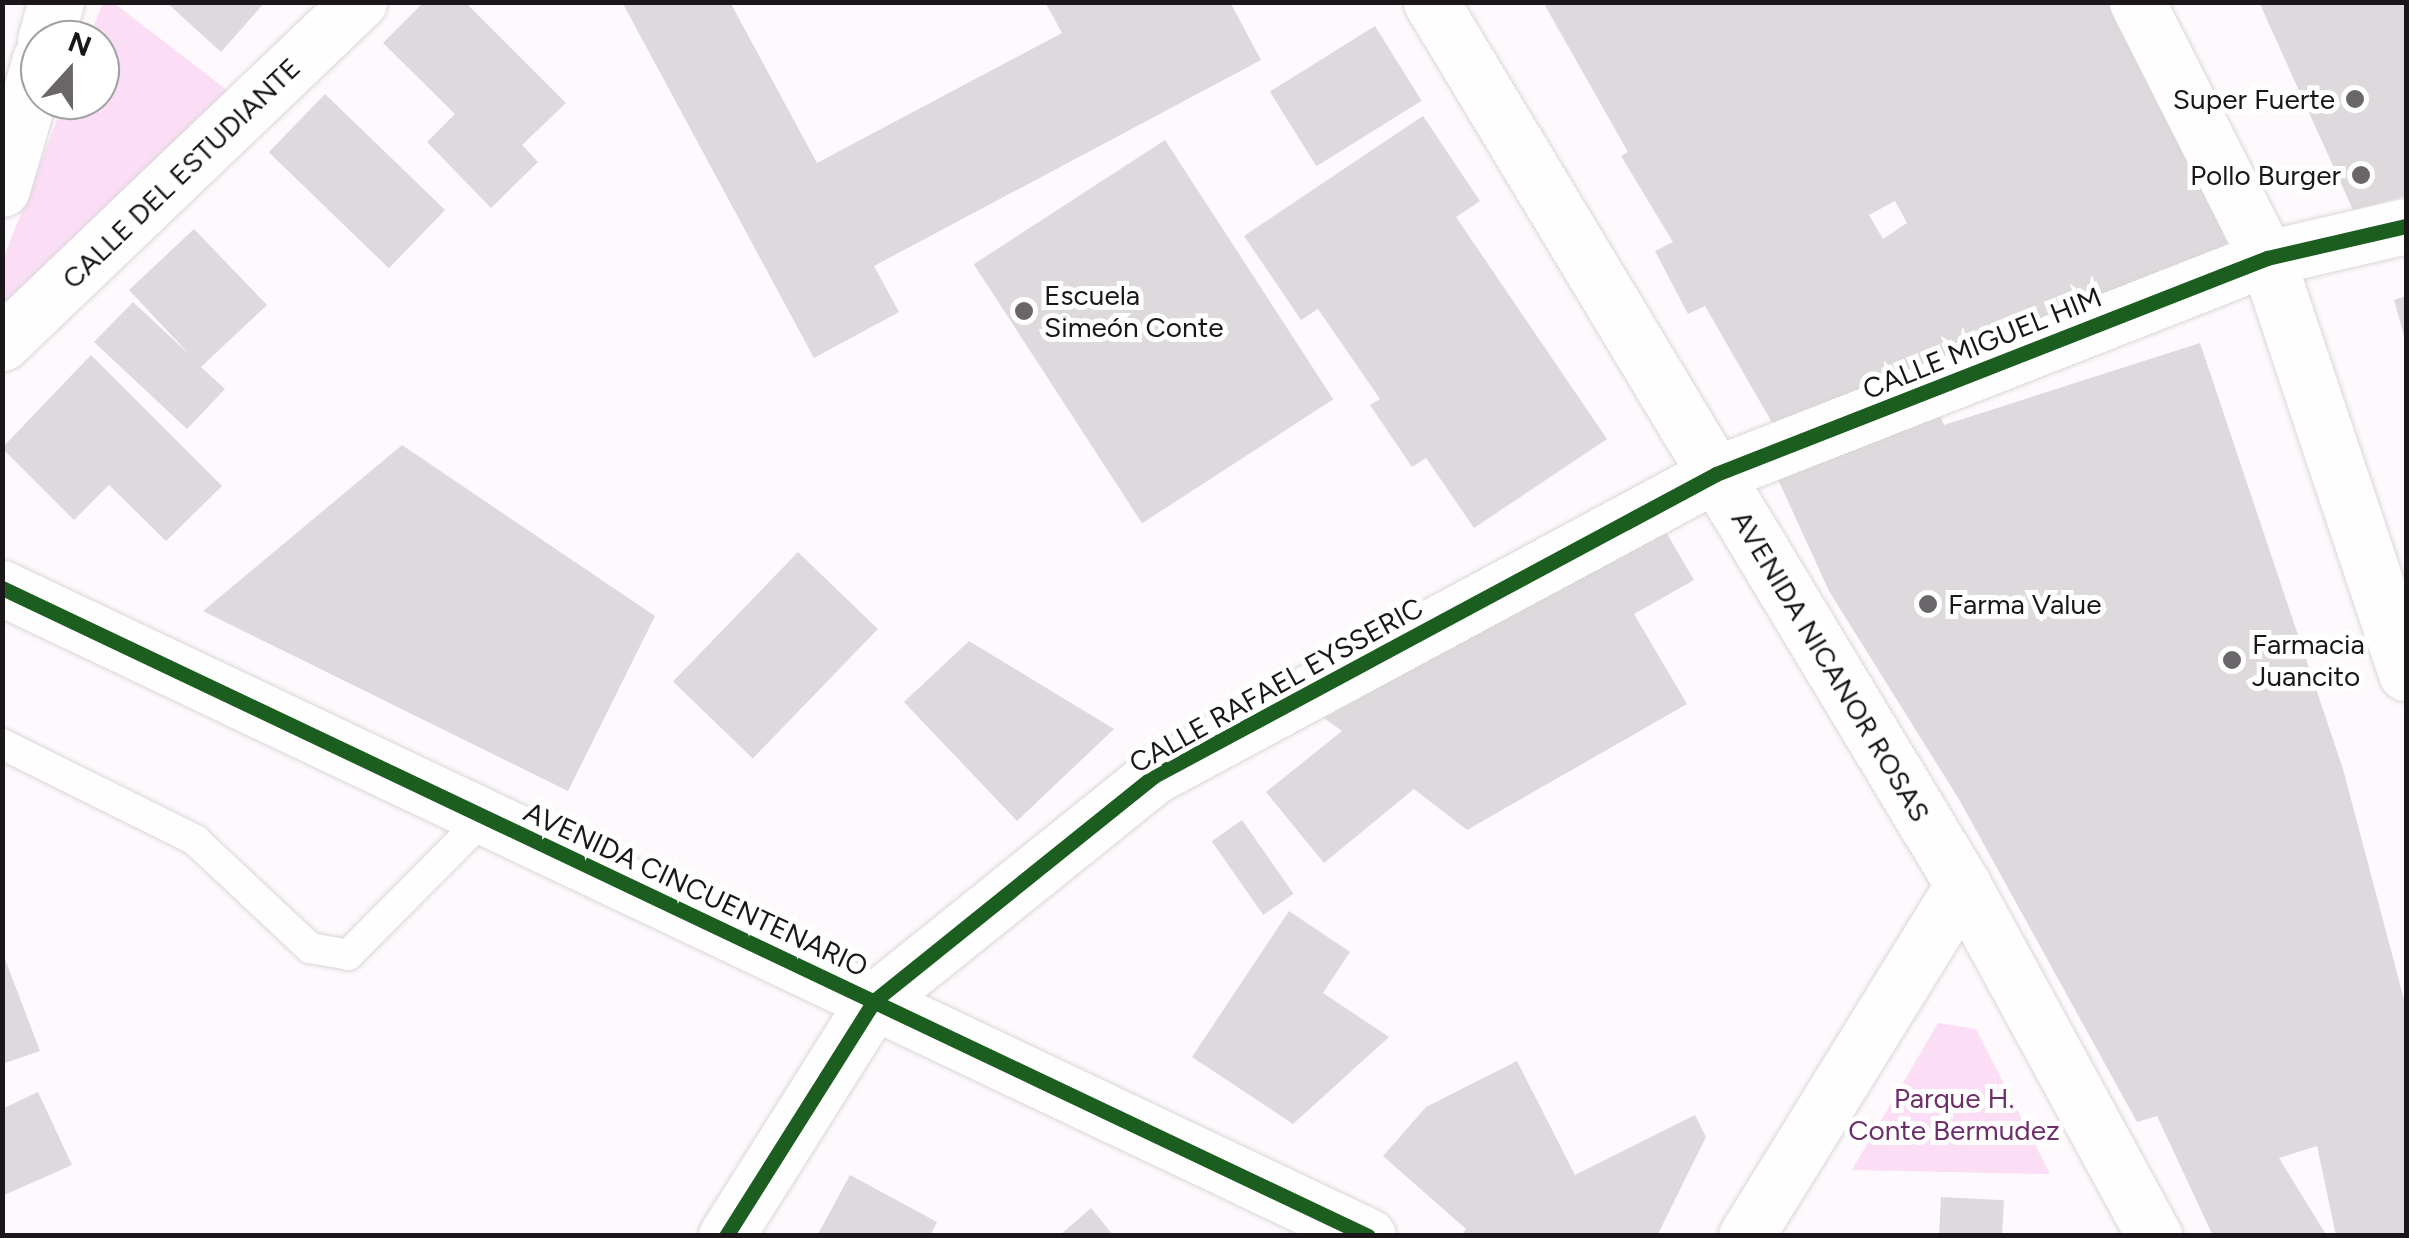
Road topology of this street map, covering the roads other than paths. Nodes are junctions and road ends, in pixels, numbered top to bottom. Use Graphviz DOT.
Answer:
graph roads {
  1 [pos="359,2"];
  2 [pos="1431,2"];
  3 [pos="2137,2"];
  4 [pos="22,120"];
  5 [pos="2,190"];
  6 [pos="2406,226"];
  7 [pos="2267,258"];
  8 [pos="2,343"];
  9 [pos="1716,474"];
  10 [pos="2,588"];
  11 [pos="2406,674"];
  12 [pos="2,744"];
  13 [pos="485,816"];
  14 [pos="1963,885"];
  15 [pos="874,1001"];
  16 [pos="726,1236"];
  17 [pos="1368,1236"];
  18 [pos="1746,1236"];
  19 [pos="2154,1236"];
  1 -- 8 [label="street, CALLE DEL ESTUDIANTE"];
  2 -- 9 [label="street, AVENIDA NICANOR ROSAS"];
  3 -- 7 [label="street"];
  4 -- 5 [label="street"];
  6 -- 7 [label="street, CALLE MIGUEL HIM"];
  7 -- 9 [label="street, CALLE MIGUEL HIM"];
  7 -- 11 [label="street"];
  9 -- 14 [label="street, AVENIDA NICANOR ROSAS"];
  9 -- 15 [label="street, CALLE RAFAEL EYSSERIC"];
  10 -- 13 [label="street, AVENIDA CINCUENTENARIO"];
  12 -- 13 [label="lane"];
  13 -- 15 [label="street, AVENIDA CINCUENTENARIO"];
  14 -- 18 [label="street"];
  14 -- 19 [label="street, AVENIDA NICANOR ROSAS"];
  15 -- 16 [label="street, CALLE RAFAEL EYSSERIC"];
  15 -- 17 [label="street, AVENIDA CINCUENTENARIO"];
}
